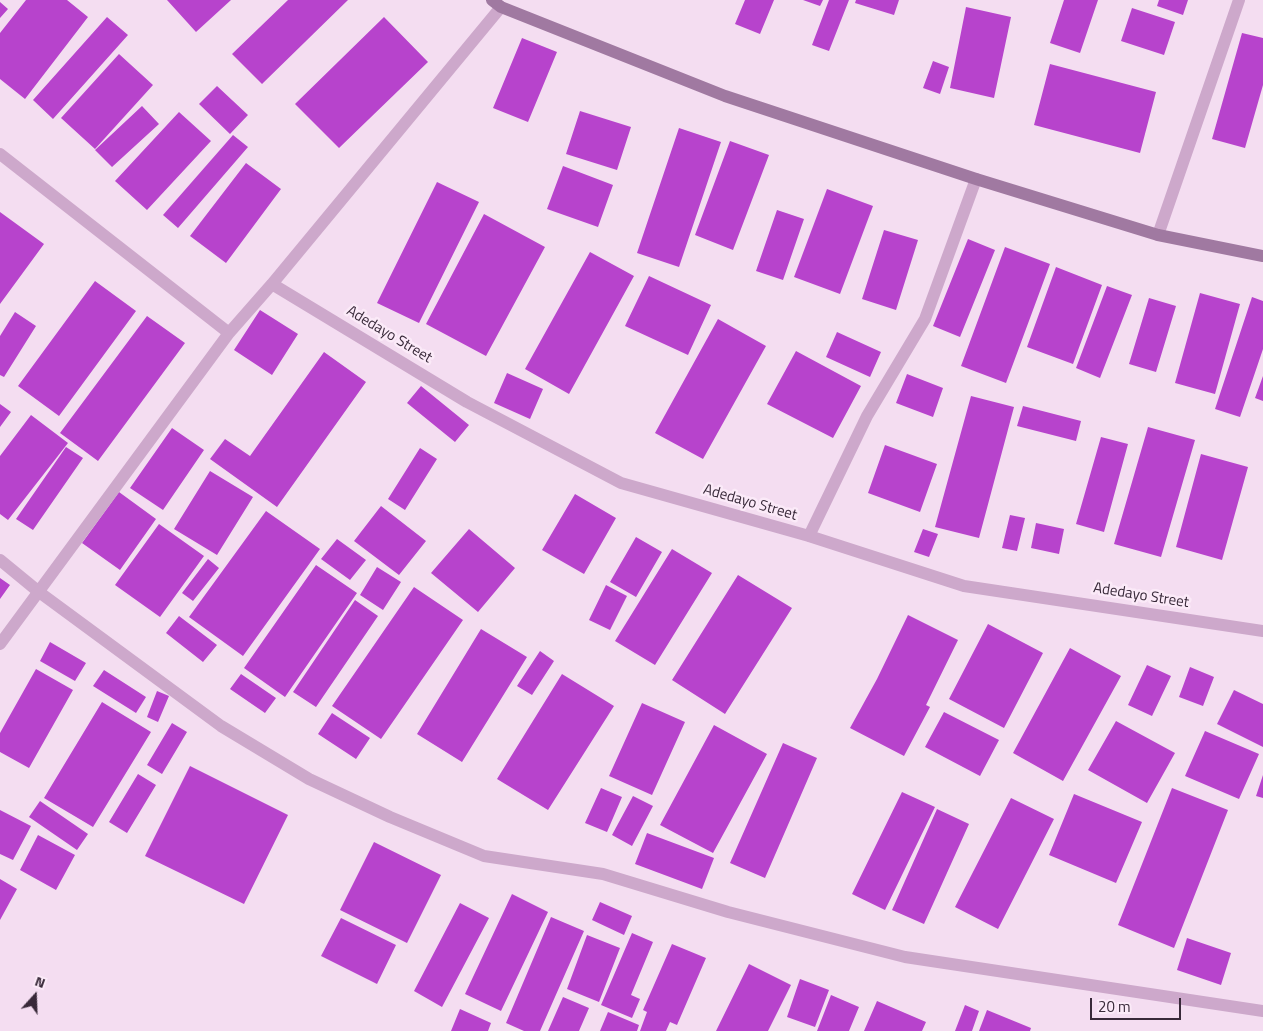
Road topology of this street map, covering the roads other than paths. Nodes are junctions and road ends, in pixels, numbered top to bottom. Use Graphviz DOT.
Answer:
graph roads {
  1 [pos="1239,0"];
  2 [pos="496,4"];
  3 [pos="0,154"];
  4 [pos="976,179"];
  5 [pos="1158,235"];
  6 [pos="1263,256"];
  7 [pos="272,284"];
  8 [pos="229,333"];
  9 [pos="809,536"];
  10 [pos="0,560"];
  11 [pos="39,592"];
  12 [pos="1263,631"];
  13 [pos="0,644"];
  14 [pos="1263,1011"];
  1 -- 5 [label="street"];
  2 -- 4 [label="main road"];
  2 -- 7 [label="street"];
  3 -- 8 [label="street"];
  4 -- 5 [label="main road"];
  4 -- 9 [label="street"];
  5 -- 6 [label="main road"];
  7 -- 8 [label="street"];
  7 -- 9 [label="street, Adedayo Street"];
  8 -- 11 [label="street"];
  9 -- 12 [label="street, Adedayo Street"];
  10 -- 11 [label="street"];
  11 -- 13 [label="street"];
  11 -- 14 [label="street"];
}
